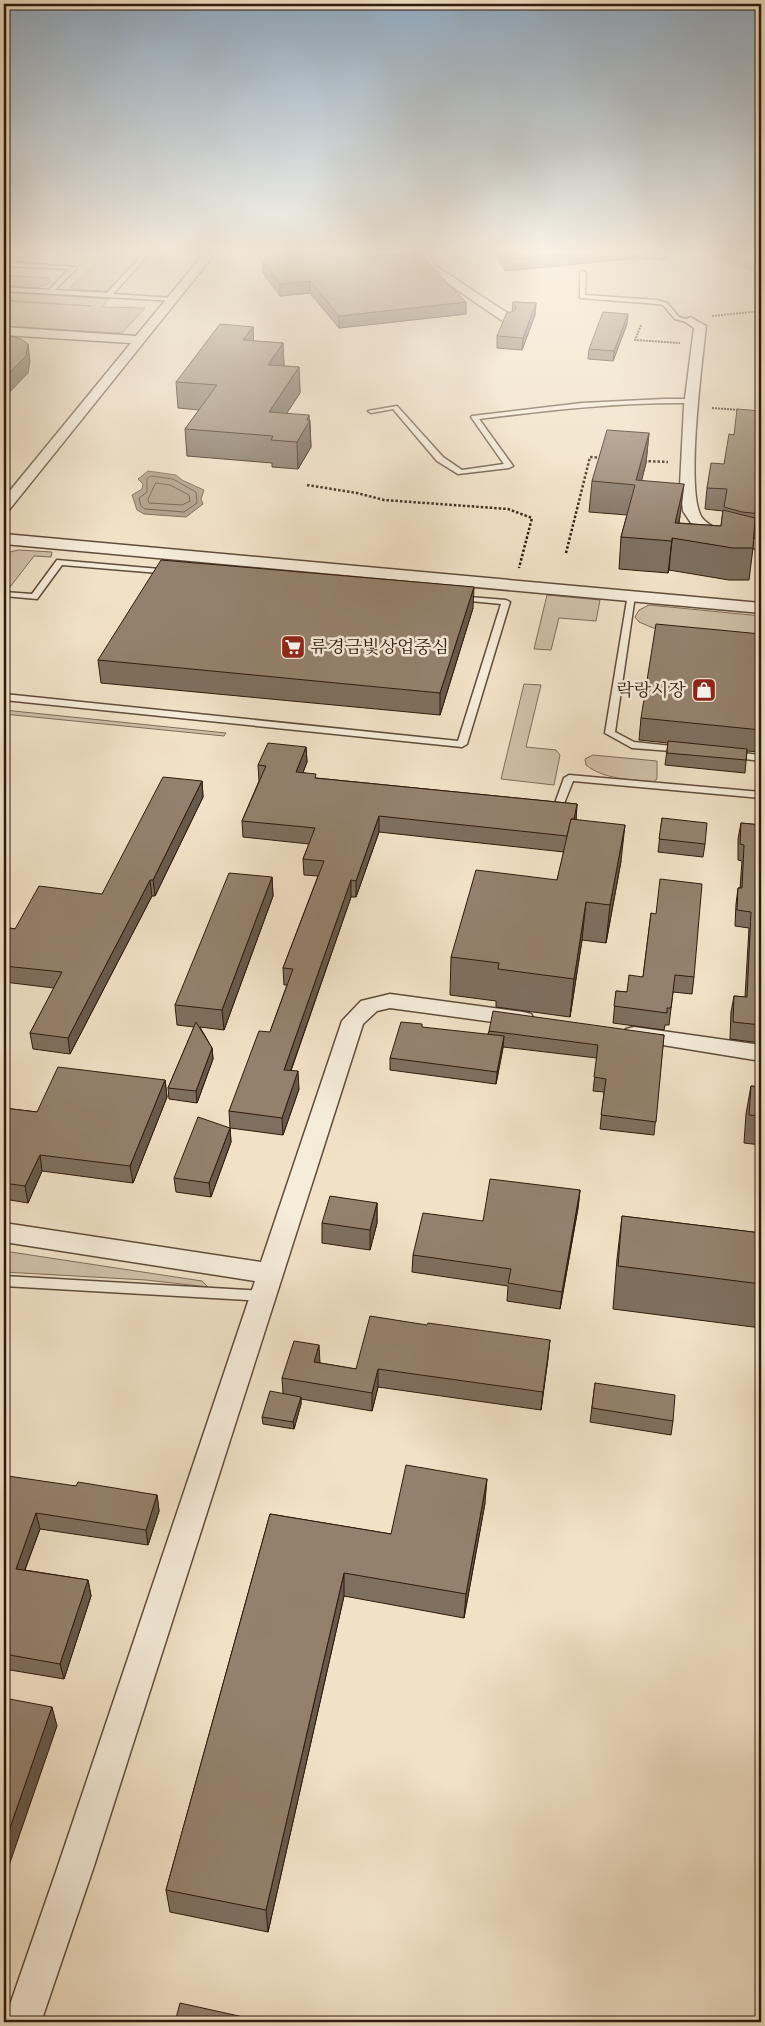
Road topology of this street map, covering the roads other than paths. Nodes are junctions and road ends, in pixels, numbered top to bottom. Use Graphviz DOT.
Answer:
graph roads {
  1 [pos="135,346"];
  2 [pos="698,346"];
  3 [pos="691,404"];
  4 [pos="371,411"];
  5 [pos="4,507"];
  6 [pos="4,539"];
  7 [pos="72,545"];
  8 [pos="761,545"];
  9 [pos="60,562"];
  10 [pos="179,572"];
  11 [pos="4,594"];
  12 [pos="631,596"];
  13 [pos="447,597"];
  14 [pos="761,608"];
  15 [pos="4,698"];
  16 [pos="692,751"];
  17 [pos="722,754"];
  18 [pos="761,758"];
  19 [pos="761,795"];
  20 [pos="539,807"];
  21 [pos="544,1022"];
  22 [pos="613,1032"];
  23 [pos="761,1052"];
  24 [pos="4,1232"];
  25 [pos="4,1281"];
  26 [pos="267,1284"];
  27 [pos="22,2022"];
  1 -- 5 [label="street"];
  2 -- 3 [label="street"];
  3 -- 4 [label="lane"];
  3 -- 8 [label="street"];
  6 -- 7 [label="street"];
  7 -- 9 [label="lane"];
  7 -- 12 [label="street"];
  9 -- 10 [label="lane"];
  9 -- 11 [label="lane"];
  12 -- 14 [label="street"];
  12 -- 16 [label="lane"];
  13 -- 15 [label="lane"];
  17 -- 18 [label="lane"];
  19 -- 20 [label="lane"];
  21 -- 26 [label="street"];
  22 -- 23 [label="street"];
  24 -- 26 [label="street"];
  25 -- 26 [label="lane"];
  26 -- 27 [label="street"];
}
